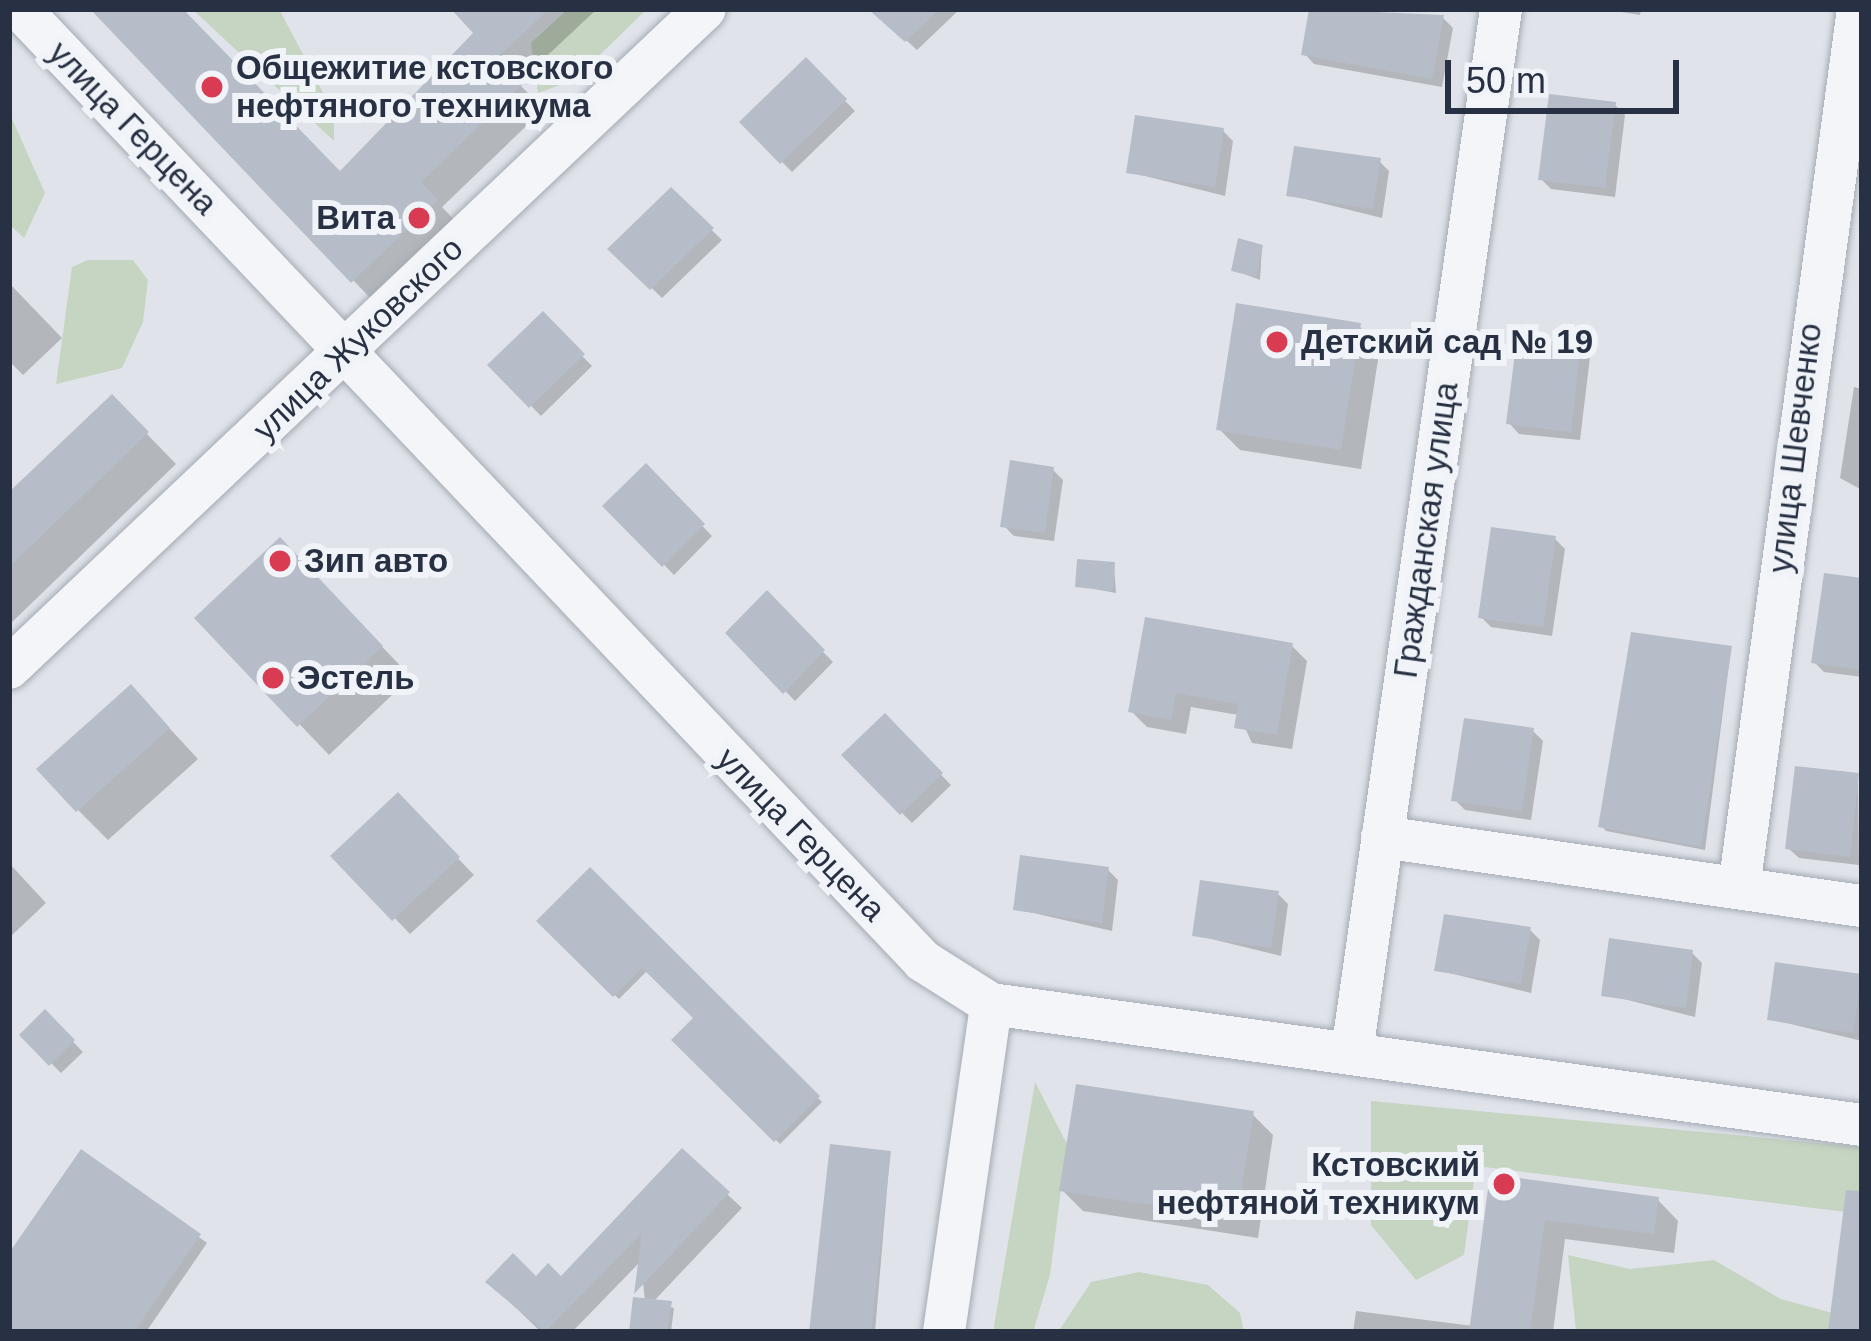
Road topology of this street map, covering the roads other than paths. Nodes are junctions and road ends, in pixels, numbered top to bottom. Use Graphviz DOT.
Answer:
graph roads {
  1 [pos="20,9"];
  2 [pos="706,9"];
  3 [pos="1501,9"];
  4 [pos="1858,9"];
  5 [pos="347,352"];
  6 [pos="9,668"];
  7 [pos="1382,837"];
  8 [pos="1739,888"];
  9 [pos="1862,906"];
  10 [pos="991,1004"];
  11 [pos="1352,1052"];
  12 [pos="1862,1124"];
  13 [pos="944,1332"];
  1 -- 5 [label="street, улица Герцена"];
  2 -- 5 [label="street, улица Жуковского"];
  3 -- 7 [label="street, Гражданская улица"];
  4 -- 8 [label="street, улица Шевченко"];
  5 -- 6 [label="street, улица Жуковского"];
  5 -- 10 [label="street, улица Герцена"];
  7 -- 8 [label="street"];
  7 -- 11 [label="street, Гражданская улица"];
  8 -- 9 [label="street"];
  10 -- 11 [label="street, улица Герцена"];
  10 -- 13 [label="street"];
  11 -- 12 [label="street, улица Герцена"];
}
